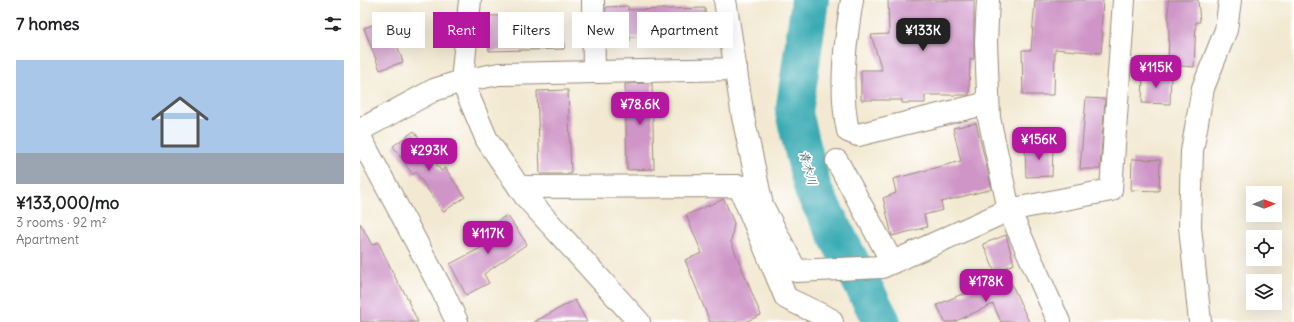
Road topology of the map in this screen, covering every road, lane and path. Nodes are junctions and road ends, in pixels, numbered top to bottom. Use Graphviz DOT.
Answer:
graph roads {
  1 [pos="470,0"];
  2 [pos="593,0"];
  3 [pos="725,0"];
  4 [pos="852,0"];
  5 [pos="988,0"];
  6 [pos="1124,0"];
  7 [pos="1230,0"];
  8 [pos="736,69"];
  9 [pos="594,72"];
  10 [pos="462,81"];
  11 [pos="988,103"];
  12 [pos="360,130"];
  13 [pos="360,137"];
  14 [pos="838,161"];
  15 [pos="519,187"];
  16 [pos="1009,210"];
  17 [pos="887,264"];
  18 [pos="457,322"];
  19 [pos="639,322"];
  20 [pos="832,322"];
  21 [pos="1059,322"];
  22 [pos="1200,322"];
  1 -- 10 [label="street"];
  2 -- 9 [label="street"];
  3 -- 8 [label="street"];
  4 -- 11 [label="street"];
  5 -- 11 [label="street"];
  6 -- 16 [label="street"];
  7 -- 22 [label="street"];
  8 -- 9 [label="street"];
  8 -- 17 [label="street"];
  9 -- 10 [label="street"];
  10 -- 12 [label="street"];
  10 -- 15 [label="street"];
  11 -- 16 [label="street"];
  13 -- 18 [label="street"];
  14 -- 17 [label="street"];
  15 -- 19 [label="street"];
  15 -- 20 [label="street"];
  16 -- 17 [label="street"];
  16 -- 21 [label="street"];
}
